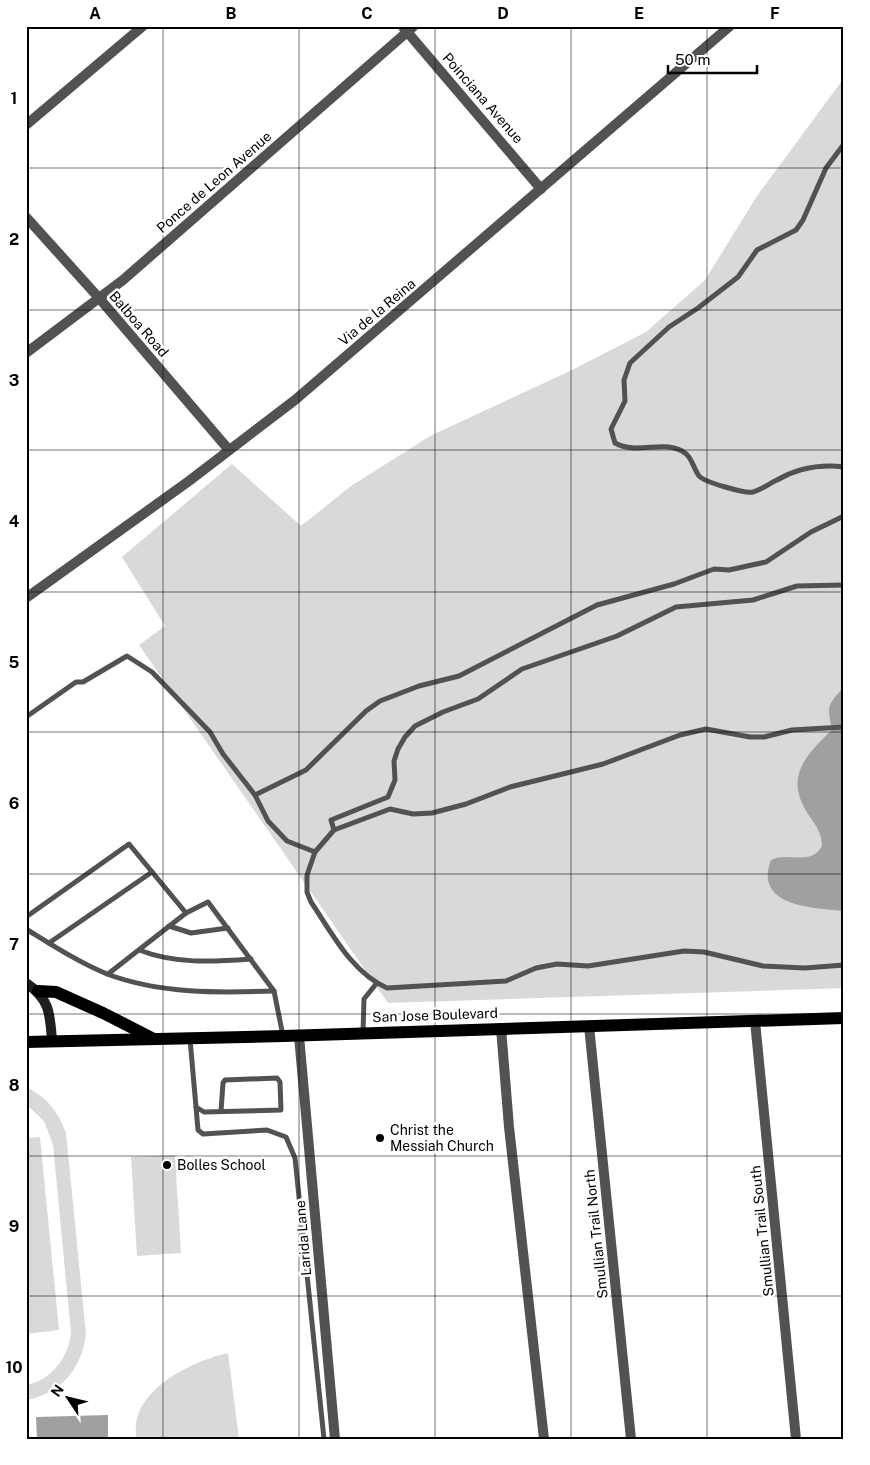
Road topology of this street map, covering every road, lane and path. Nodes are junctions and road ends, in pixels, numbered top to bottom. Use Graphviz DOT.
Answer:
graph roads {
  1 [pos="143,26"];
  2 [pos="730,26"];
  3 [pos="408,28"];
  4 [pos="26,125"];
  5 [pos="844,144"];
  6 [pos="541,189"];
  7 [pos="26,217"];
  8 [pos="99,298"];
  9 [pos="26,353"];
  10 [pos="229,450"];
  11 [pos="844,467"];
  12 [pos="844,516"];
  13 [pos="844,585"];
  14 [pos="26,598"];
  15 [pos="26,717"];
  16 [pos="844,727"];
  17 [pos="255,795"];
  18 [pos="388,797"];
  19 [pos="390,809"];
  20 [pos="357,810"];
  21 [pos="360,820"];
  22 [pos="334,830"];
  23 [pos="315,852"];
  24 [pos="152,872"];
  25 [pos="186,913"];
  26 [pos="26,917"];
  27 [pos="169,926"];
  28 [pos="228,928"];
  29 [pos="26,929"];
  30 [pos="49,943"];
  31 [pos="139,950"];
  32 [pos="251,959"];
  33 [pos="844,965"];
  34 [pos="108,974"];
  35 [pos="26,983"];
  36 [pos="376,984"];
  37 [pos="38,991"];
  38 [pos="274,991"];
  39 [pos="844,1018"];
  40 [pos="754,1021"];
  41 [pos="589,1026"];
  42 [pos="501,1028"];
  43 [pos="363,1033"];
  44 [pos="284,1036"];
  45 [pos="299,1036"];
  46 [pos="190,1039"];
  47 [pos="154,1040"];
  48 [pos="52,1041"];
  49 [pos="26,1042"];
  50 [pos="196,1107"];
  51 [pos="221,1112"];
  52 [pos="324,1439"];
  53 [pos="336,1439"];
  54 [pos="544,1439"];
  55 [pos="631,1439"];
  56 [pos="796,1439"];
  1 -- 4 [label="street"];
  2 -- 6 [label="street, Via de la Reina"];
  3 -- 6 [label="street, Poinciana Avenue"];
  3 -- 8 [label="street, Ponce de Leon Avenue"];
  5 -- 11 [label="lane"];
  6 -- 10 [label="street, Via de la Reina"];
  7 -- 8 [label="street, Balboa Road"];
  8 -- 9 [label="street, Ponce de Leon Avenue"];
  8 -- 10 [label="street, Balboa Road"];
  10 -- 14 [label="street, Via de la Reina"];
  12 -- 17 [label="lane"];
  13 -- 18 [label="lane"];
  15 -- 17 [label="lane"];
  16 -- 19 [label="lane"];
  17 -- 23 [label="lane"];
  18 -- 19 [label="lane"];
  18 -- 20 [label="lane"];
  19 -- 21 [label="lane"];
  20 -- 21 [label="lane"];
  20 -- 22 [label="lane"];
  21 -- 22 [label="lane"];
  22 -- 23 [label="lane"];
  23 -- 36 [label="lane"];
  24 -- 25 [label="lane"];
  24 -- 26 [label="lane"];
  24 -- 30 [label="lane"];
  25 -- 27 [label="lane"];
  25 -- 28 [label="lane"];
  27 -- 28 [label="lane"];
  27 -- 31 [label="lane"];
  28 -- 32 [label="lane"];
  29 -- 30 [label="lane"];
  30 -- 34 [label="lane"];
  31 -- 32 [label="lane"];
  31 -- 34 [label="lane"];
  32 -- 38 [label="lane"];
  33 -- 36 [label="lane"];
  34 -- 38 [label="lane"];
  35 -- 37 [label="main road"];
  36 -- 43 [label="lane"];
  37 -- 47 [label="main road"];
  37 -- 48 [label="main road"];
  38 -- 44 [label="lane"];
  39 -- 40 [label="main road, San Jose Boulevard"];
  40 -- 41 [label="main road, San Jose Boulevard"];
  40 -- 56 [label="street, Smullian Trail South"];
  41 -- 42 [label="main road, San Jose Boulevard"];
  41 -- 55 [label="street, Smullian Trail North"];
  42 -- 43 [label="main road, San Jose Boulevard"];
  42 -- 54 [label="street"];
  43 -- 45 [label="main road, San Jose Boulevard"];
  44 -- 45 [label="main road, San Jose Boulevard"];
  44 -- 46 [label="main road, San Jose Boulevard"];
  45 -- 53 [label="street, Larida Lane"];
  46 -- 47 [label="main road, San Jose Boulevard"];
  46 -- 50 [label="lane"];
  47 -- 48 [label="main road, San Jose Boulevard"];
  48 -- 49 [label="main road, San Jose Boulevard"];
  50 -- 51 [label="lane"];
  50 -- 52 [label="lane"];
  51 -- 51 [label="lane"];
}
